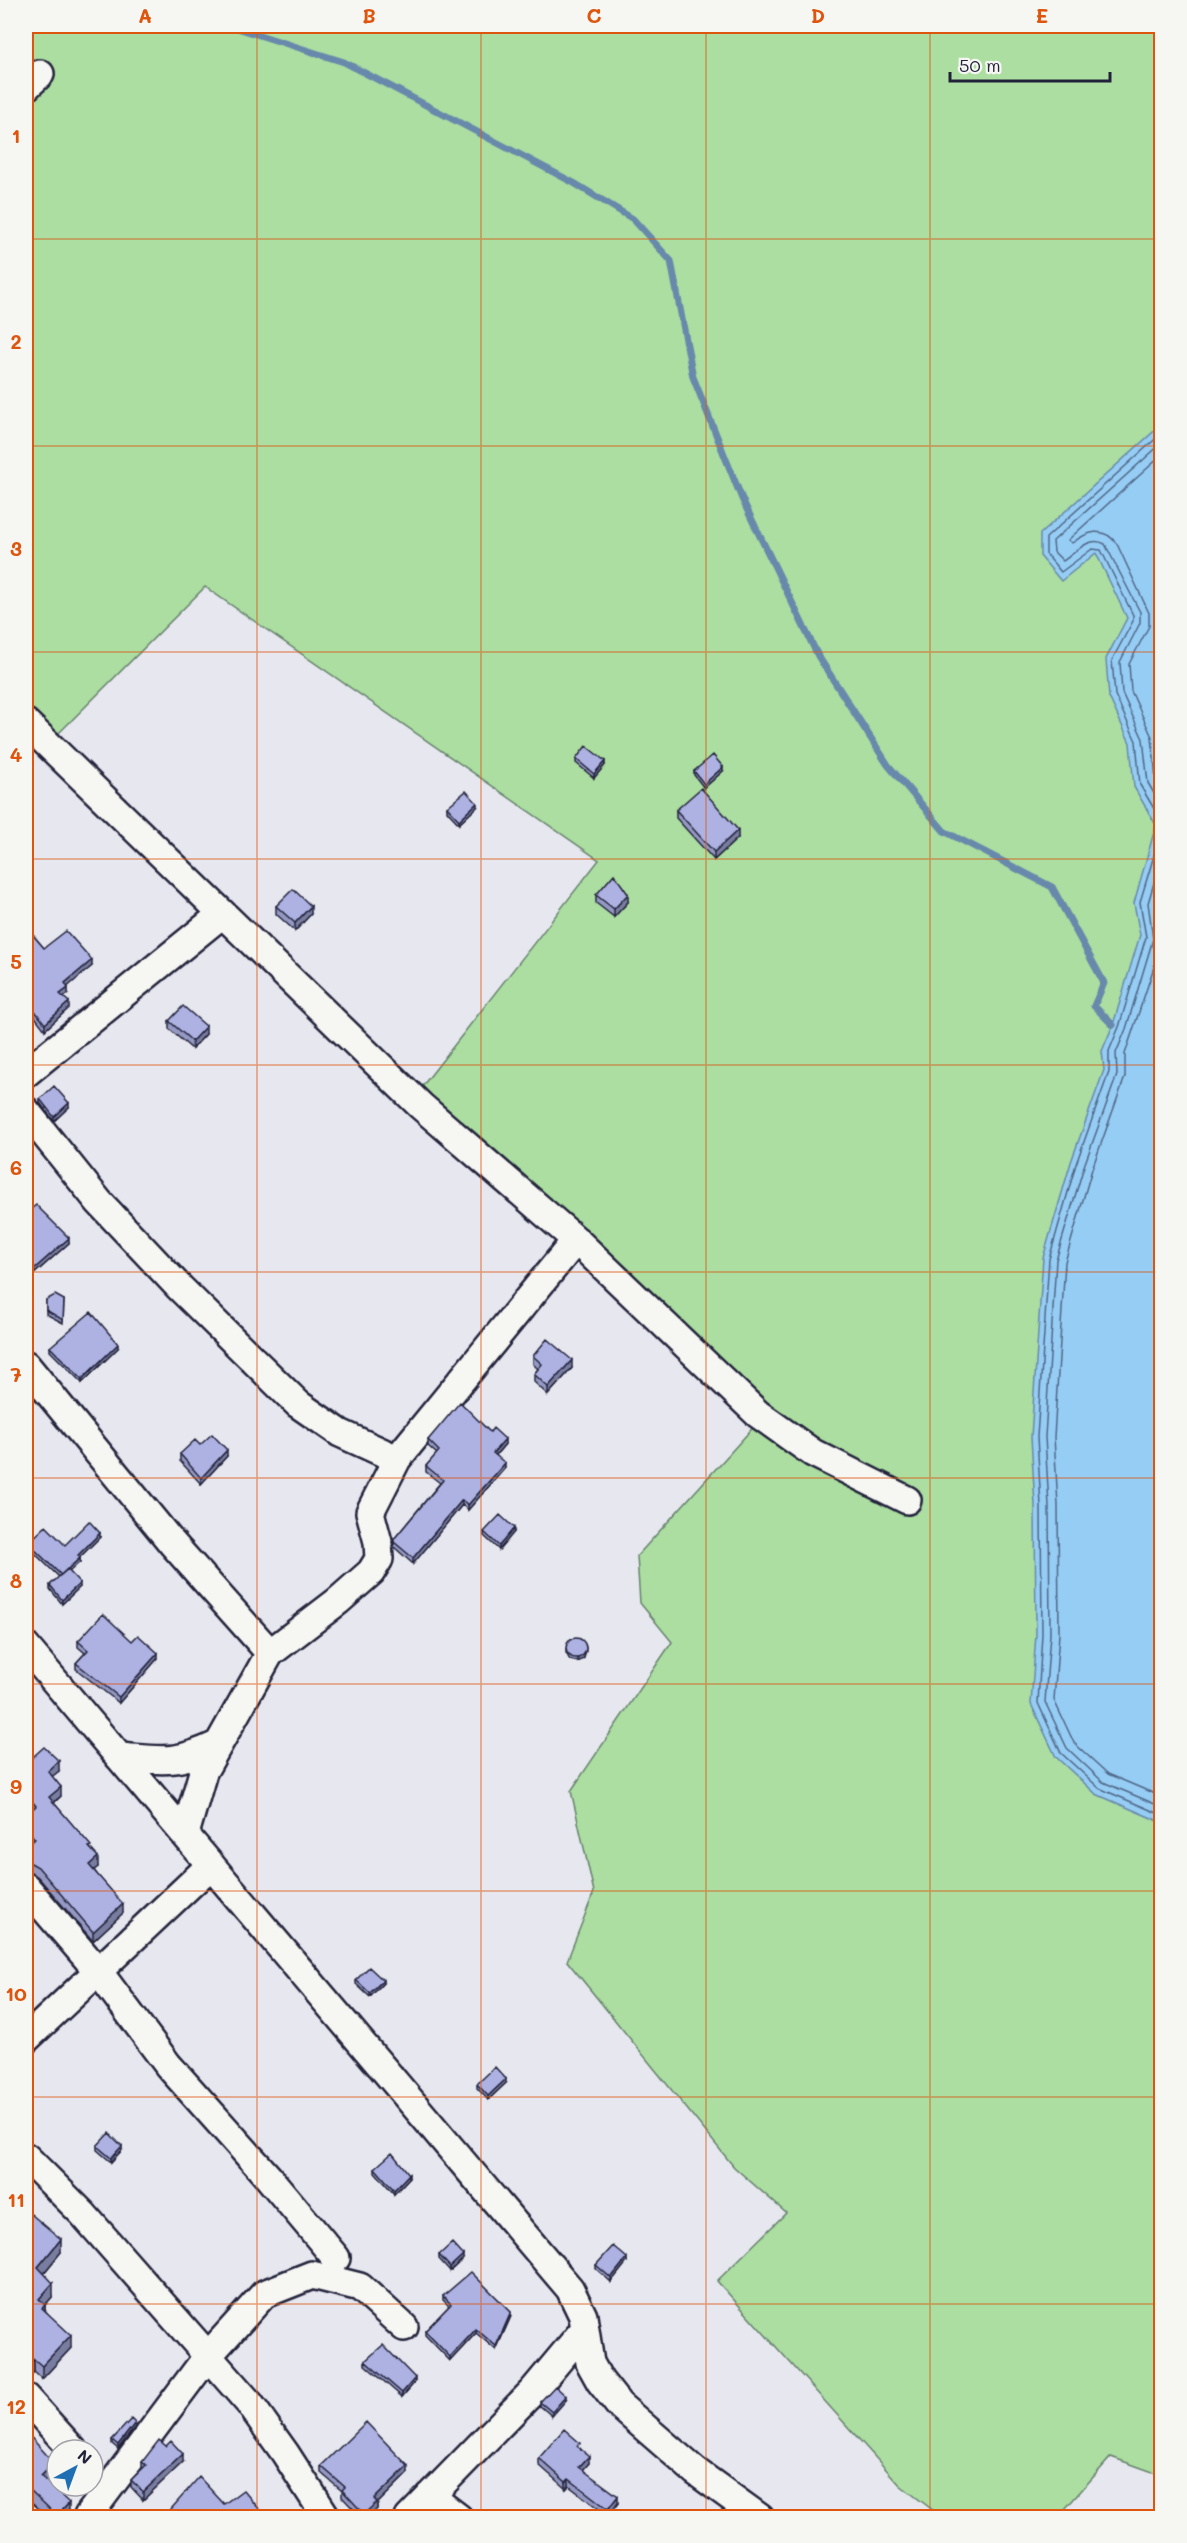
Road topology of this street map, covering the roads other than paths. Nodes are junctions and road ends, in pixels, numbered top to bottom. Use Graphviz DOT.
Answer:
graph roads {
  1 [pos="26,723"];
  2 [pos="222,914"];
  3 [pos="26,1073"];
  4 [pos="26,1111"];
  5 [pos="576,1240"];
  6 [pos="26,1365"];
  7 [pos="397,1459"];
  8 [pos="907,1500"];
  9 [pos="26,1647"];
  10 [pos="270,1653"];
  11 [pos="217,1745"];
  12 [pos="119,1757"];
  13 [pos="185,1834"];
  14 [pos="211,1865"];
  15 [pos="26,1887"];
  16 [pos="98,1971"];
  17 [pos="26,2039"];
  18 [pos="26,2157"];
  19 [pos="336,2258"];
  20 [pos="404,2327"];
  21 [pos="584,2330"];
  22 [pos="207,2357"];
  23 [pos="26,2398"];
  24 [pos="62,2438"];
  25 [pos="430,2496"];
  26 [pos="89,2498"];
  27 [pos="754,2516"];
  28 [pos="88,2517"];
  29 [pos="327,2517"];
  30 [pos="409,2517"];
  31 [pos="459,2517"];
  1 -- 2 [label="street"];
  2 -- 3 [label="street"];
  2 -- 5 [label="street"];
  4 -- 7 [label="street"];
  5 -- 7 [label="street"];
  5 -- 8 [label="street"];
  6 -- 10 [label="street"];
  7 -- 10 [label="street"];
  9 -- 12 [label="street"];
  10 -- 11 [label="street"];
  11 -- 12 [label="street"];
  11 -- 13 [label="street"];
  12 -- 13 [label="street"];
  13 -- 14 [label="street"];
  14 -- 16 [label="street"];
  14 -- 21 [label="street"];
  15 -- 16 [label="street"];
  16 -- 17 [label="street"];
  16 -- 19 [label="street"];
  18 -- 22 [label="street"];
  20 -- 22 [label="street"];
  21 -- 25 [label="street"];
  21 -- 27 [label="street"];
  22 -- 28 [label="street"];
  22 -- 29 [label="street"];
  23 -- 24 [label="street"];
  25 -- 30 [label="street"];
  25 -- 31 [label="street"];
  26 -- 28 [label="street"];
}
